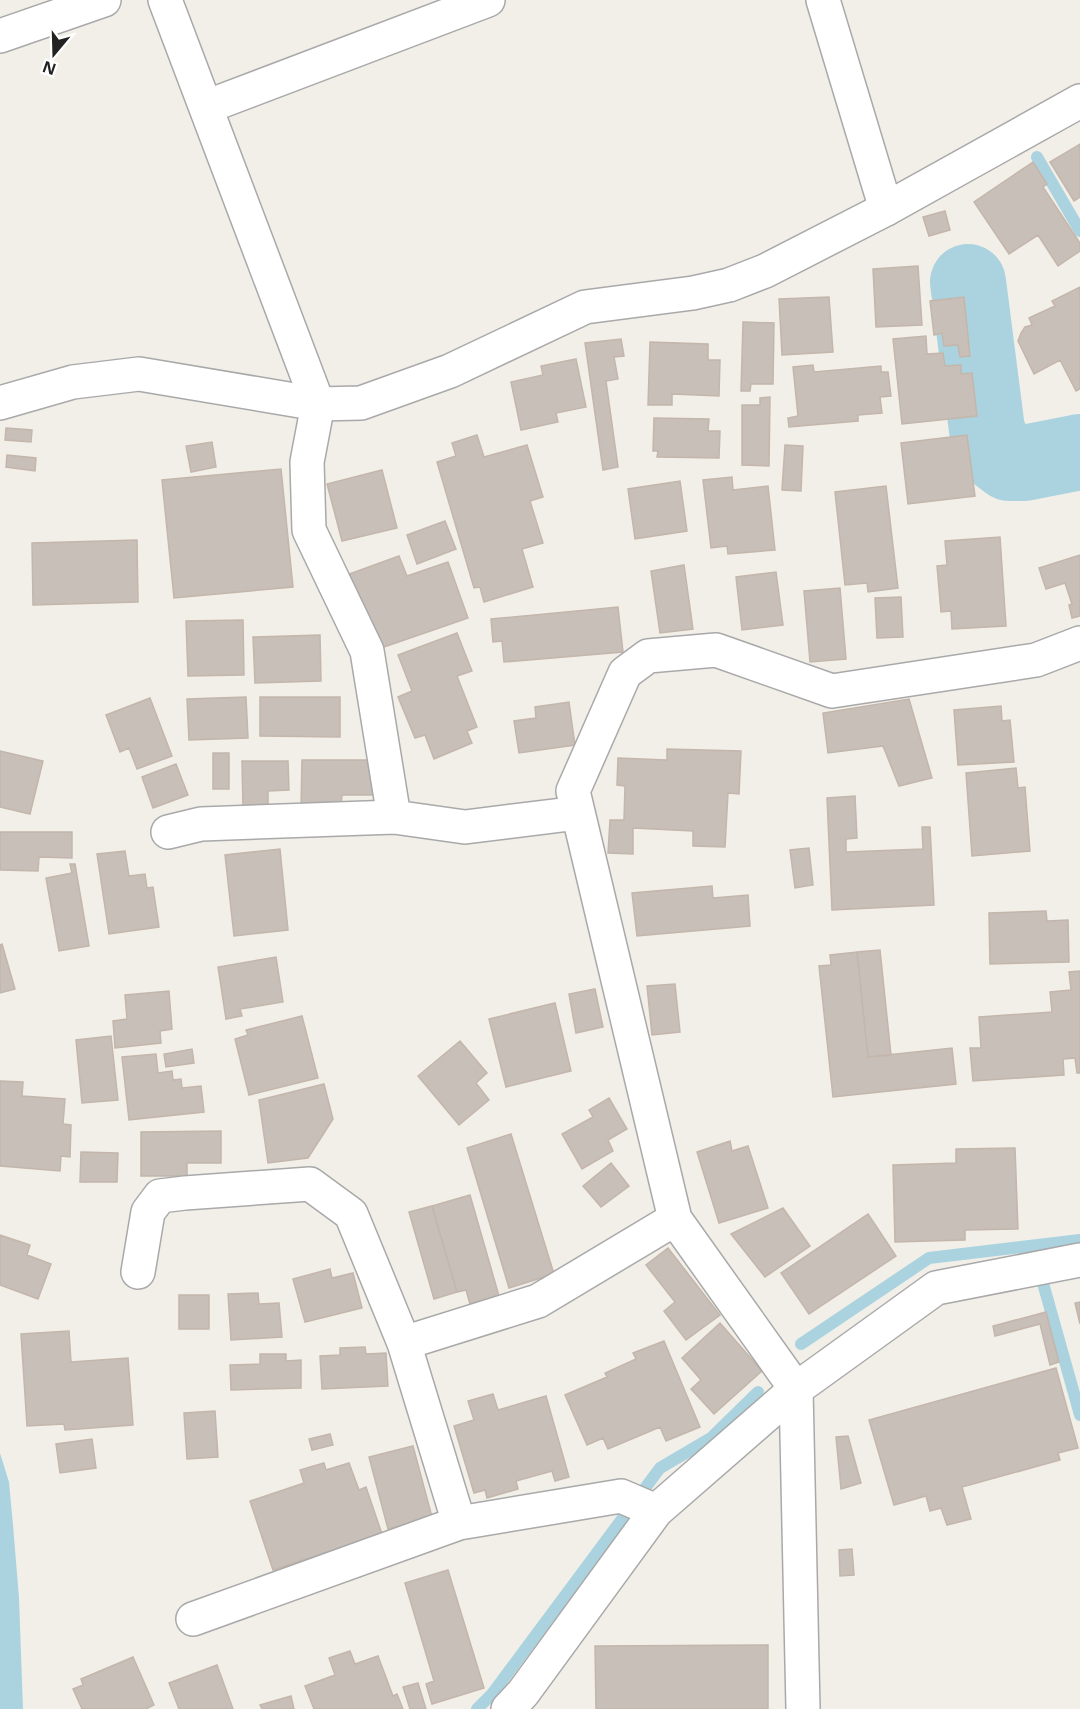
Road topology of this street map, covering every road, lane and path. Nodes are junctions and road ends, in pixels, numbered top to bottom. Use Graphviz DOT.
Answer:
graph roads {
  1 [pos="104,0"];
  2 [pos="165,0"];
  3 [pos="488,0"];
  4 [pos="823,0"];
  5 [pos="0,36"];
  6 [pos="1080,101"];
  7 [pos="206,107"];
  8 [pos="886,209"];
  9 [pos="0,403"];
  10 [pos="318,404"];
  11 [pos="1080,643"];
  12 [pos="578,813"];
  13 [pos="394,817"];
  14 [pos="168,832"];
  15 [pos="675,1219"];
  16 [pos="1080,1260"];
  17 [pos="138,1272"];
  18 [pos="404,1343"];
  19 [pos="796,1389"];
  20 [pos="656,1512"];
  21 [pos="459,1523"];
  22 [pos="193,1619"];
  23 [pos="508,1709"];
  24 [pos="803,1709"];
  1 -- 5 [label="street"];
  2 -- 7 [label="street"];
  3 -- 7 [label="street"];
  4 -- 8 [label="street"];
  6 -- 8 [label="street"];
  7 -- 10 [label="street"];
  8 -- 10 [label="street"];
  9 -- 10 [label="street"];
  10 -- 13 [label="street"];
  11 -- 12 [label="street"];
  12 -- 13 [label="street"];
  12 -- 15 [label="street"];
  13 -- 14 [label="street"];
  15 -- 18 [label="street"];
  15 -- 19 [label="street"];
  16 -- 19 [label="street"];
  17 -- 18 [label="street"];
  18 -- 21 [label="street"];
  19 -- 20 [label="street"];
  19 -- 24 [label="street"];
  20 -- 21 [label="street"];
  20 -- 23 [label="street"];
  21 -- 22 [label="street"];
}
